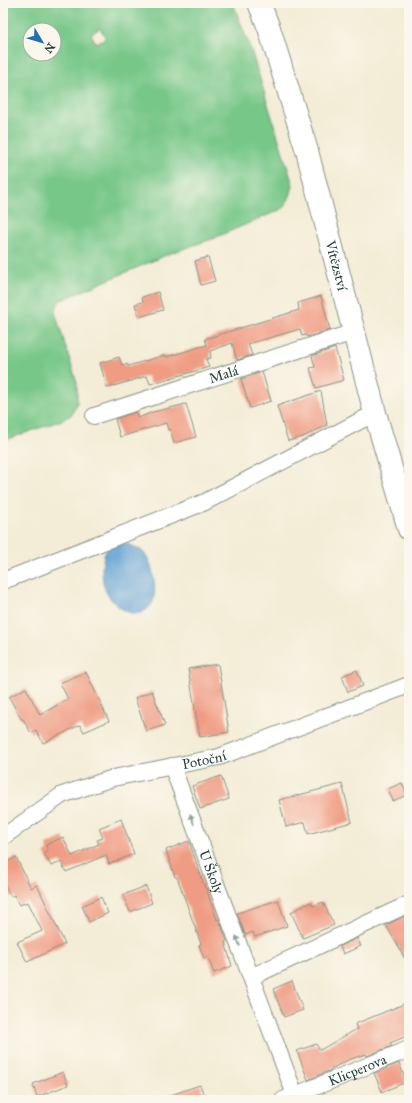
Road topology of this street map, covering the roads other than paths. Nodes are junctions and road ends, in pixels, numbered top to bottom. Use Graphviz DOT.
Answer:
graph roads {
  1 [pos="259,3"];
  2 [pos="354,332"];
  3 [pos="375,413"];
  4 [pos="94,416"];
  5 [pos="409,529"];
  6 [pos="3,581"];
  7 [pos="409,685"];
  8 [pos="172,766"];
  9 [pos="3,837"];
  10 [pos="409,904"];
  11 [pos="251,978"];
  12 [pos="409,1049"];
  13 [pos="289,1098"];
  1 -- 2 [label="main road, Vítězství"];
  2 -- 3 [label="main road, Vítězství"];
  2 -- 4 [label="street, Malá"];
  3 -- 5 [label="main road, Vítězství"];
  3 -- 6 [label="street"];
  7 -- 8 [label="street, Potoční"];
  8 -- 9 [label="street, Potoční"];
  11 -- 8 [label="street, U Školy, one-way"];
  10 -- 11 [label="street"];
  11 -- 13 [label="street, U Školy"];
  12 -- 13 [label="street, Klicperova"];
}
